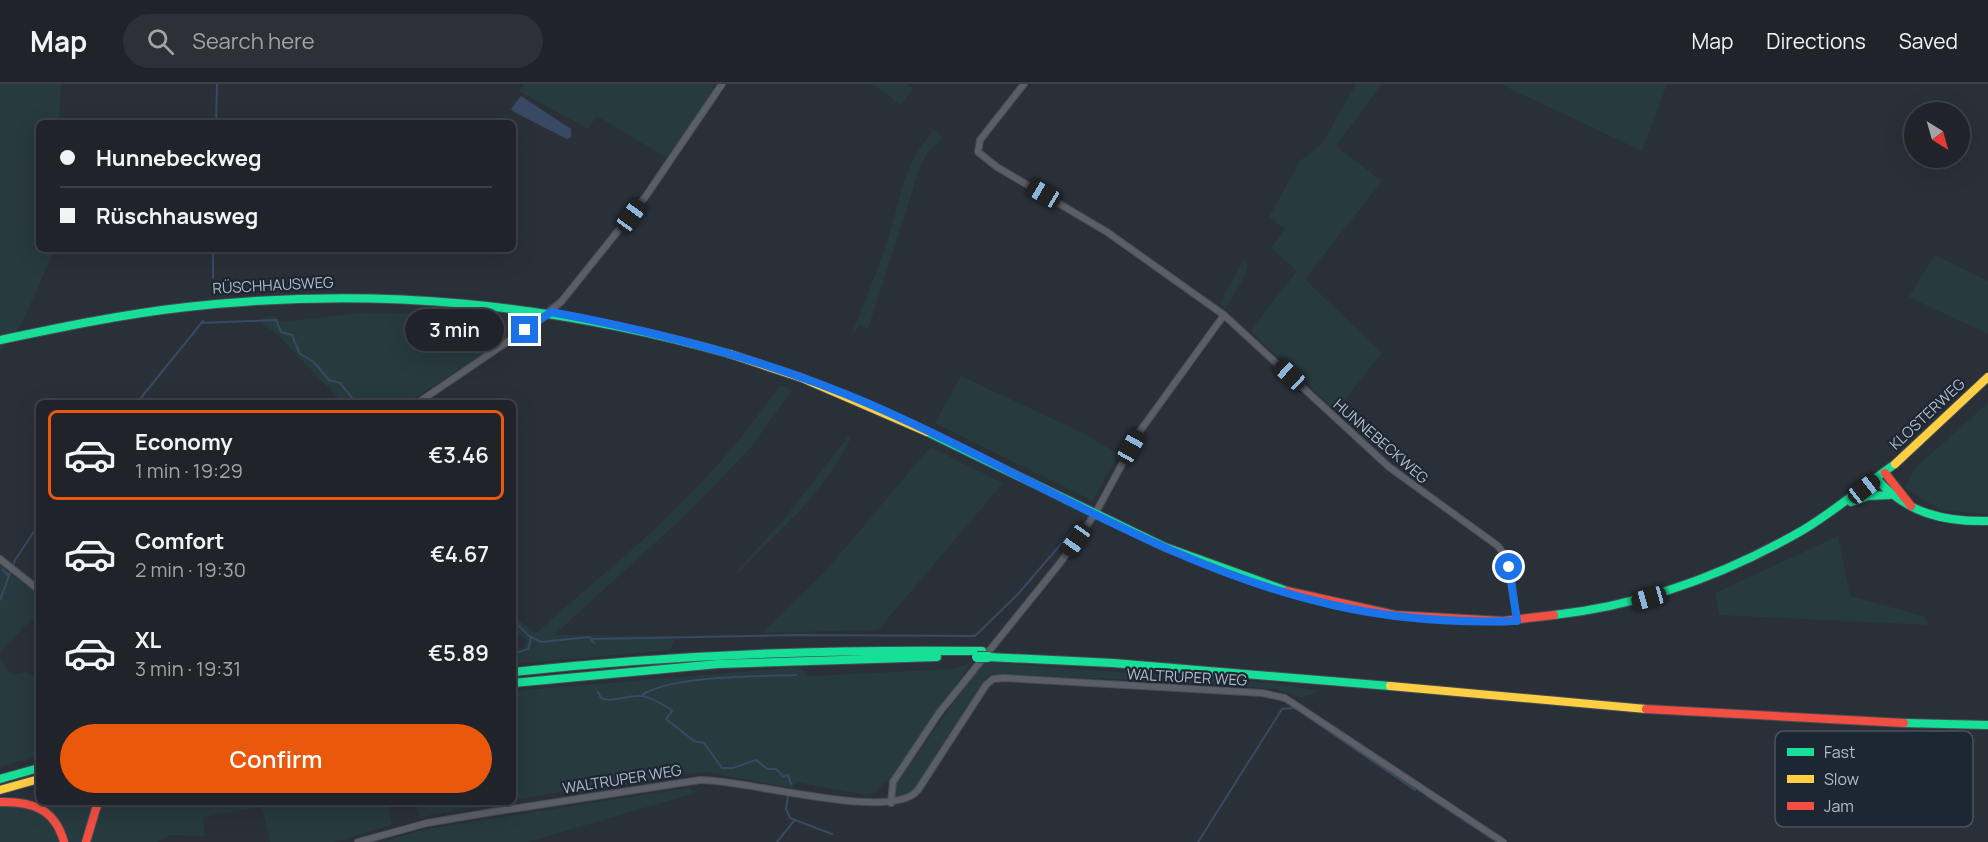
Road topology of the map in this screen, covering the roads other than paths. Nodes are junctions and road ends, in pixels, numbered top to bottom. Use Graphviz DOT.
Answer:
graph roads {
  1 [pos="722,84"];
  2 [pos="1024,84"];
  3 [pos="551,312"];
  4 [pos="1224,315"];
  5 [pos="0,340"];
  6 [pos="1988,377"];
  7 [pos="422,400"];
  8 [pos="1881,476"];
  9 [pos="1889,495"];
  10 [pos="1911,506"];
  11 [pos="1839,508"];
  12 [pos="1095,514"];
  13 [pos="1988,521"];
  14 [pos="3,560"];
  15 [pos="36,587"];
  16 [pos="1517,621"];
  17 [pos="985,654"];
  18 [pos="516,672"];
  19 [pos="516,683"];
  20 [pos="1988,718"];
  21 [pos="1988,725"];
  22 [pos="36,769"];
  23 [pos="0,777"];
  24 [pos="36,779"];
  25 [pos="0,790"];
  26 [pos="0,802"];
  27 [pos="891,803"];
  28 [pos="97,805"];
  29 [pos="64,842"];
  30 [pos="87,842"];
  31 [pos="358,842"];
  32 [pos="1503,842"];
  1 -- 3 [label="street"];
  2 -- 4 [label="street, HUNNEBECKWEG"];
  3 -- 5 [label="main road, RÜSCHHAUSWEG"];
  3 -- 7 [label="street"];
  3 -- 12 [label="main road, RÜSCHHAUSWEG"];
  4 -- 12 [label="street"];
  4 -- 16 [label="street, HUNNEBECKWEG"];
  6 -- 8 [label="main road, KLOSTERWEG"];
  8 -- 9 [label="main road"];
  8 -- 10 [label="main road"];
  8 -- 11 [label="main road, RÜSCHHAUSWEG"];
  9 -- 10 [label="main road"];
  9 -- 11 [label="main road"];
  10 -- 13 [label="main road"];
  11 -- 16 [label="main road, RÜSCHHAUSWEG"];
  12 -- 16 [label="main road, RÜSCHHAUSWEG"];
  12 -- 27 [label="street"];
  14 -- 15 [label="street"];
  17 -- 18 [label="main road"];
  17 -- 19 [label="main road"];
  17 -- 20 [label="main road"];
  17 -- 21 [label="main road"];
  22 -- 23 [label="main road"];
  24 -- 25 [label="main road"];
  26 -- 29 [label="main road"];
  27 -- 31 [label="street, WALTRUPER WEG"];
  27 -- 32 [label="street, WALTRUPER WEG"];
  28 -- 30 [label="main road"];
}
